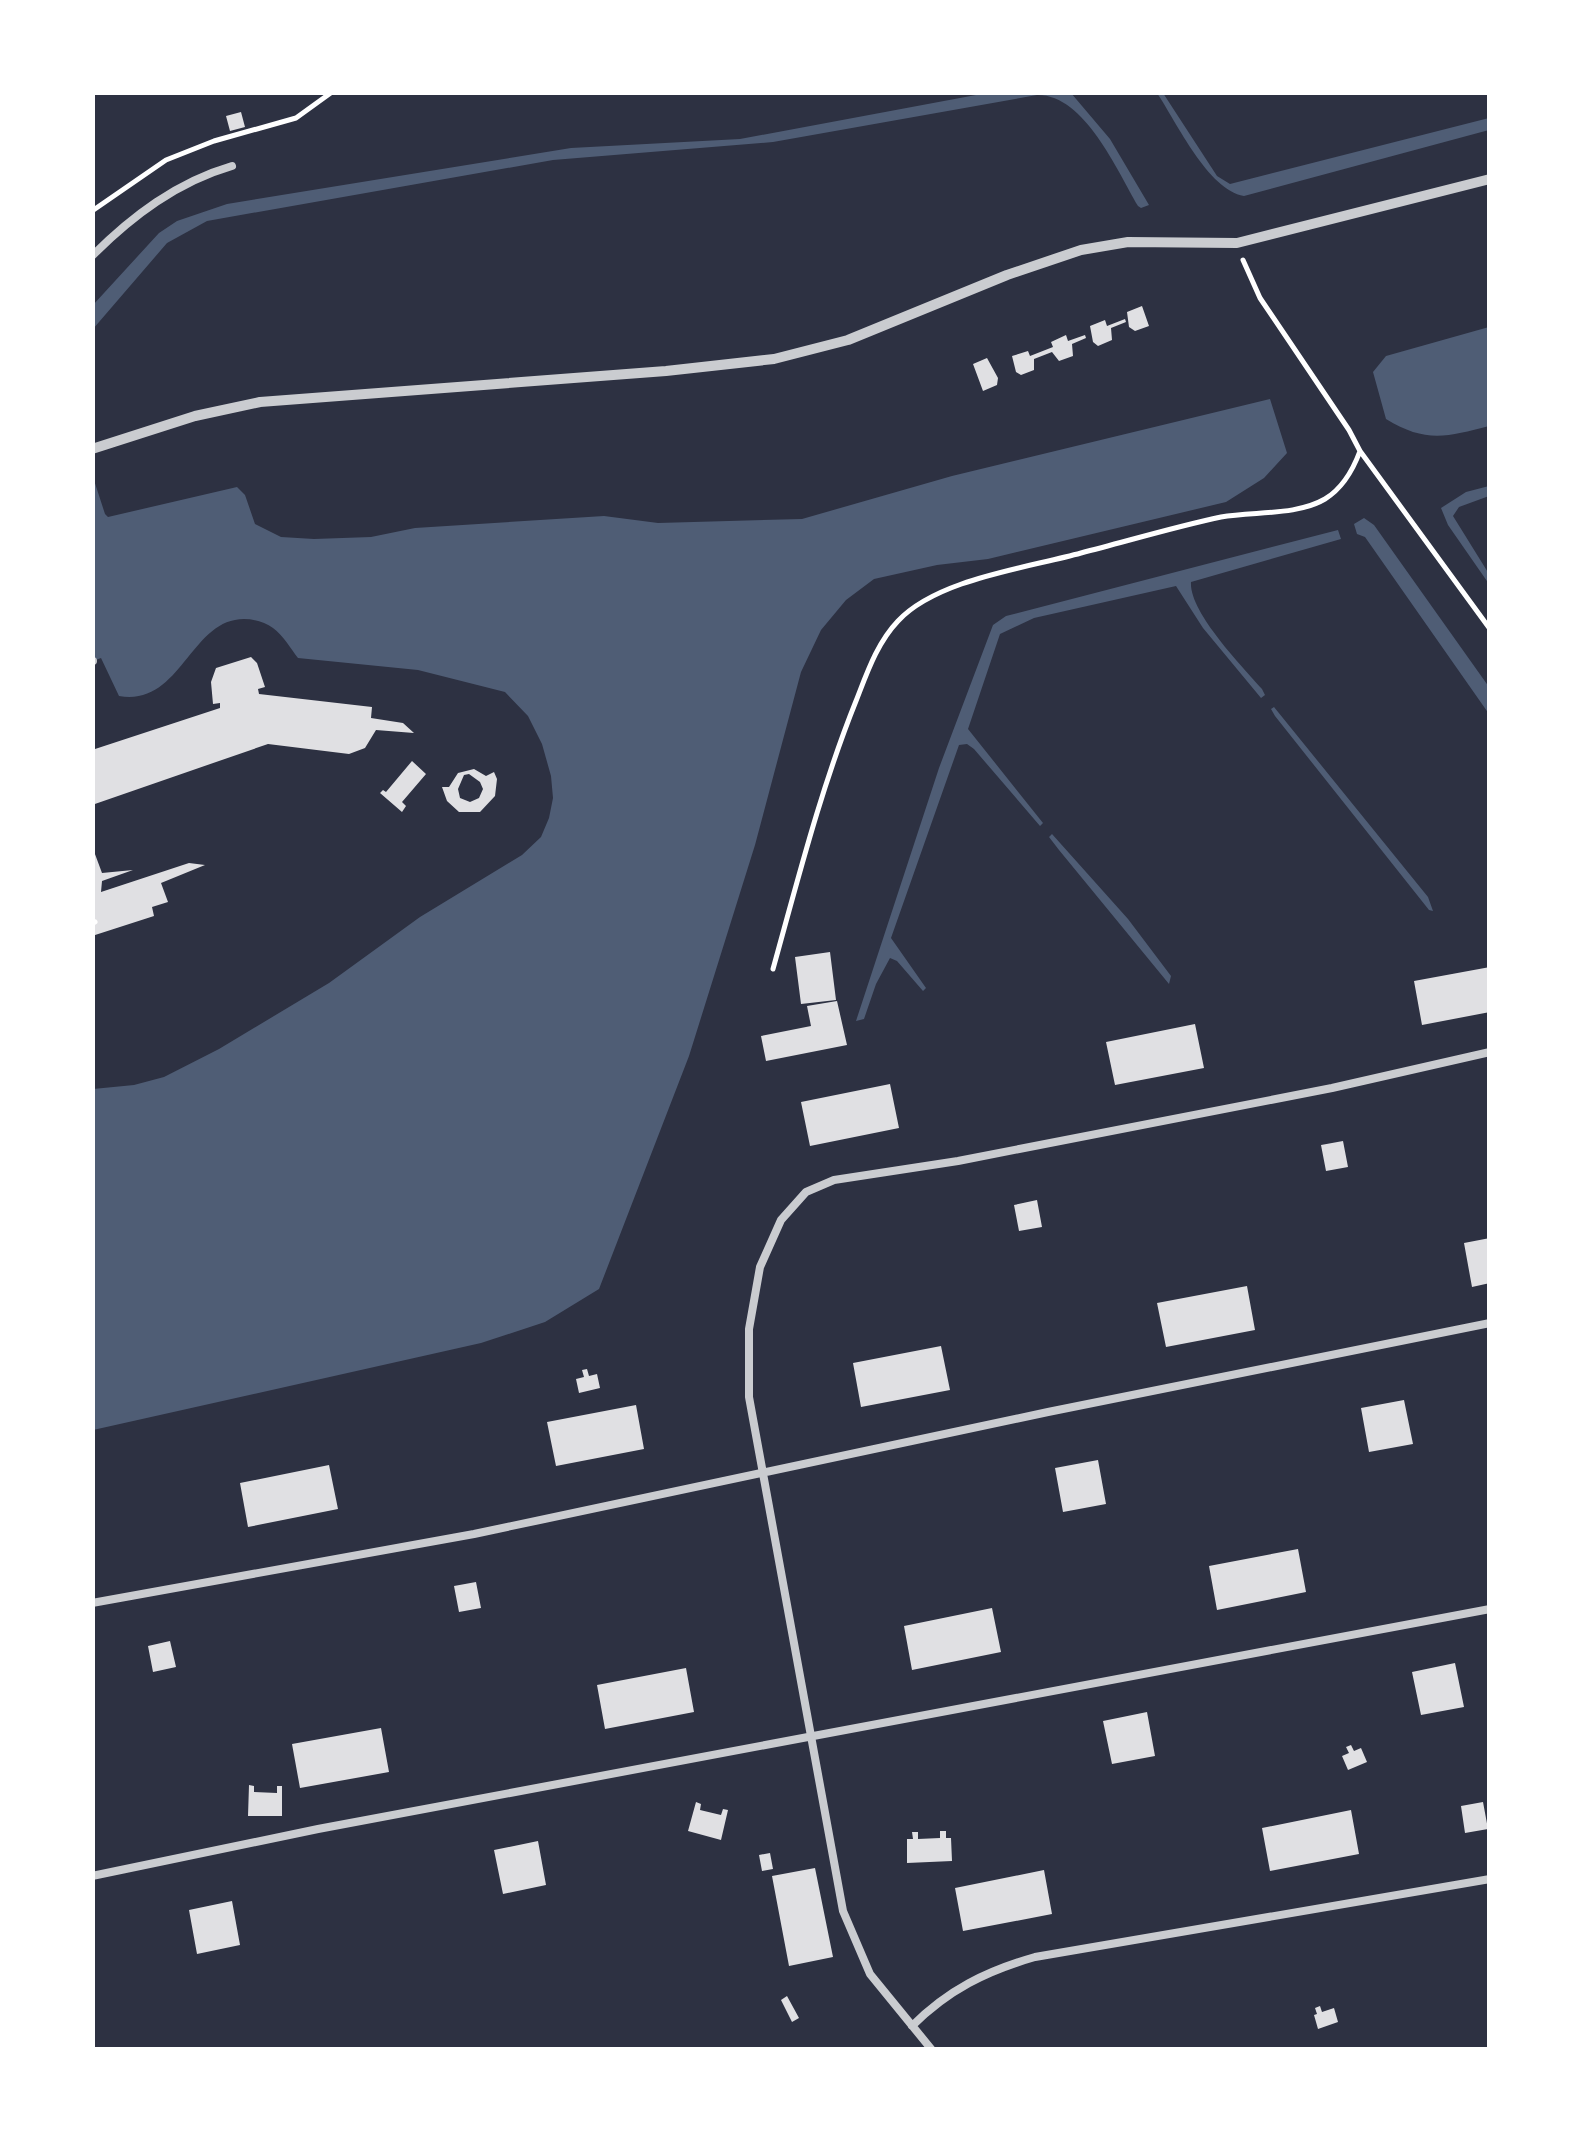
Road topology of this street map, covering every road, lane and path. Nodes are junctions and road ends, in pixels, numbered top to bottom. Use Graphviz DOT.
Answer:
graph roads {
  1 [pos="332,92"];
  2 [pos="232,166"];
  3 [pos="1490,178"];
  4 [pos="92,211"];
  5 [pos="1237,244"];
  6 [pos="92,256"];
  7 [pos="92,450"];
  8 [pos="1360,451"];
  9 [pos="1490,629"];
  10 [pos="773,969"];
  11 [pos="1490,1052"];
  12 [pos="1490,1323"];
  13 [pos="760,1472"];
  14 [pos="92,1603"];
  15 [pos="1490,1609"];
  16 [pos="810,1736"];
  17 [pos="92,1876"];
  18 [pos="1490,1879"];
  19 [pos="912,2026"];
  20 [pos="932,2050"];
  1 -- 4 [label="path"];
  2 -- 6 [label="lane"];
  3 -- 5 [label="street"];
  5 -- 7 [label="street"];
  5 -- 8 [label="path"];
  8 -- 9 [label="path"];
  8 -- 10 [label="path"];
  11 -- 13 [label="lane"];
  12 -- 13 [label="lane"];
  13 -- 14 [label="lane"];
  13 -- 16 [label="lane"];
  15 -- 16 [label="lane"];
  16 -- 17 [label="lane"];
  16 -- 19 [label="lane"];
  18 -- 19 [label="lane"];
  19 -- 20 [label="lane"];
}
